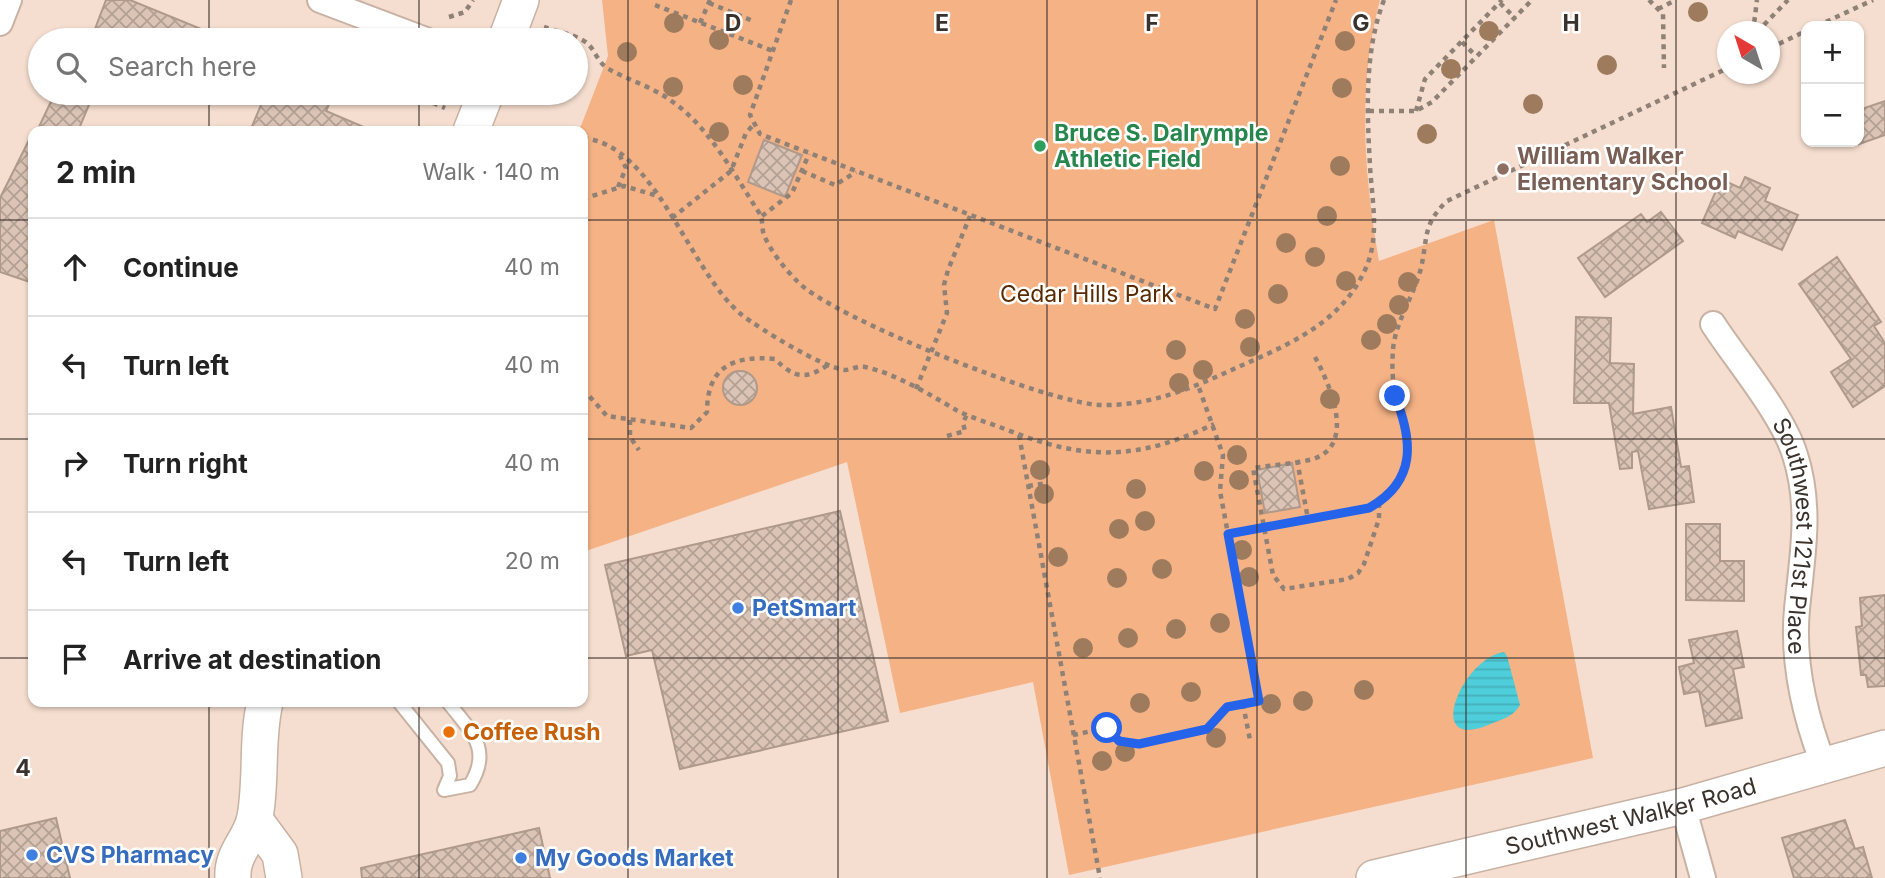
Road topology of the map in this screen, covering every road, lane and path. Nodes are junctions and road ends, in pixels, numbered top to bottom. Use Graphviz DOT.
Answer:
graph roads {
  1 [pos="9,0"];
  2 [pos="320,0"];
  3 [pos="473,0"];
  4 [pos="521,0"];
  5 [pos="791,0"];
  6 [pos="1336,0"];
  7 [pos="1384,0"];
  8 [pos="1532,0"];
  9 [pos="1649,0"];
  10 [pos="1676,0"];
  11 [pos="1757,0"];
  12 [pos="1788,0"];
  13 [pos="1873,0"];
  14 [pos="709,1"];
  15 [pos="1501,1"];
  16 [pos="655,5"];
  17 [pos="1658,9"];
  18 [pos="1515,18"];
  19 [pos="452,19"];
  20 [pos="753,21"];
  21 [pos="1756,21"];
  22 [pos="1766,21"];
  23 [pos="1828,21"];
  24 [pos="0,23"];
  25 [pos="700,23"];
  26 [pos="394,28"];
  27 [pos="510,28"];
  28 [pos="1801,33"];
  29 [pos="1462,42"];
  30 [pos="1780,43"];
  31 [pos="588,44"];
  32 [pos="773,51"];
  33 [pos="1476,57"];
  34 [pos="1664,68"];
  35 [pos="1717,73"];
  36 [pos="481,105"];
  37 [pos="1368,111"];
  38 [pos="1416,111"];
  39 [pos="754,124"];
  40 [pos="473,126"];
  41 [pos="588,140"];
  42 [pos="618,154"];
  43 [pos="809,154"];
  44 [pos="732,171"];
  45 [pos="802,171"];
  46 [pos="856,172"];
  47 [pos="617,188"];
  48 [pos="658,196"];
  49 [pos="588,197"];
  50 [pos="762,216"];
  51 [pos="970,216"];
  52 [pos="672,218"];
  53 [pos="1713,324"];
  54 [pos="931,351"];
  55 [pos="1315,356"];
  56 [pos="830,364"];
  57 [pos="1198,385"];
  58 [pos="916,389"];
  59 [pos="588,395"];
  60 [pos="967,414"];
  61 [pos="630,420"];
  62 [pos="1214,425"];
  63 [pos="1019,435"];
  64 [pos="947,436"];
  65 [pos="639,450"];
  66 [pos="1297,460"];
  67 [pos="1048,483"];
  68 [pos="1028,486"];
  69 [pos="1379,502"];
  70 [pos="1308,519"];
  71 [pos="1264,528"];
  72 [pos="1228,534"];
  73 [pos="1243,704"];
  74 [pos="264,707"];
  75 [pos="403,707"];
  76 [pos="452,707"];
  77 [pos="1073,735"];
  78 [pos="1250,740"];
  79 [pos="1885,748"];
  80 [pos="1825,766"];
  81 [pos="1683,806"];
  82 [pos="255,820"];
  83 [pos="233,878"];
  84 [pos="284,878"];
  85 [pos="1100,878"];
  86 [pos="1374,878"];
  87 [pos="1703,878"];
  1 -- 24 [label="street"];
  2 -- 26 [label="street"];
  3 -- 19 [label="path"];
  4 -- 27 [label="main road"];
  5 -- 32 [label="path"];
  6 -- 51 [label="path"];
  7 -- 37 [label="path"];
  8 -- 18 [label="path"];
  9 -- 17 [label="path"];
  10 -- 17 [label="path"];
  11 -- 21 [label="path"];
  12 -- 22 [label="path"];
  13 -- 23 [label="path"];
  14 -- 20 [label="path"];
  14 -- 25 [label="path"];
  15 -- 18 [label="path"];
  15 -- 29 [label="path"];
  16 -- 25 [label="path"];
  17 -- 34 [label="path"];
  18 -- 33 [label="path"];
  25 -- 32 [label="path"];
  28 -- 30 [label="path"];
  29 -- 33 [label="path"];
  29 -- 38 [label="path"];
  31 -- 44 [label="path"];
  32 -- 39 [label="path"];
  33 -- 38 [label="path"];
  35 -- 69 [label="path"];
  36 -- 40 [label="main road"];
  37 -- 38 [label="path"];
  37 -- 57 [label="path"];
  39 -- 43 [label="path"];
  39 -- 44 [label="path"];
  41 -- 42 [label="path"];
  42 -- 47 [label="path"];
  42 -- 48 [label="path"];
  43 -- 45 [label="path"];
  43 -- 46 [label="path"];
  44 -- 50 [label="path"];
  44 -- 52 [label="path"];
  45 -- 46 [label="path"];
  45 -- 50 [label="path"];
  46 -- 51 [label="path"];
  47 -- 48 [label="path"];
  47 -- 49 [label="path"];
  48 -- 52 [label="path"];
  50 -- 54 [label="path"];
  51 -- 54 [label="path"];
  52 -- 56 [label="path"];
  53 -- 80 [label="street, Southwest 121st Place"];
  54 -- 57 [label="path"];
  54 -- 58 [label="path"];
  55 -- 66 [label="path"];
  56 -- 58 [label="path"];
  56 -- 61 [label="path"];
  57 -- 62 [label="path"];
  58 -- 60 [label="path"];
  59 -- 61 [label="path"];
  60 -- 63 [label="path"];
  60 -- 64 [label="path"];
  61 -- 65 [label="path"];
  62 -- 63 [label="path"];
  62 -- 72 [label="path"];
  63 -- 68 [label="path"];
  66 -- 70 [label="path"];
  66 -- 71 [label="path"];
  67 -- 68 [label="path"];
  68 -- 77 [label="path"];
  69 -- 70 [label="path"];
  69 -- 71 [label="path"];
  70 -- 71 [label="path"];
  71 -- 72 [label="path"];
  72 -- 73 [label="path"];
  73 -- 77 [label="path"];
  73 -- 78 [label="path"];
  74 -- 82 [label="main road"];
  75 -- 76 [label="lane"];
  77 -- 85 [label="path"];
  79 -- 80 [label="main road, Southwest Walker Road"];
  80 -- 81 [label="main road, Southwest Walker Road"];
  81 -- 86 [label="main road, Southwest Walker Road"];
  81 -- 87 [label="street"];
  82 -- 83 [label="main road"];
  82 -- 84 [label="main road"];
}
